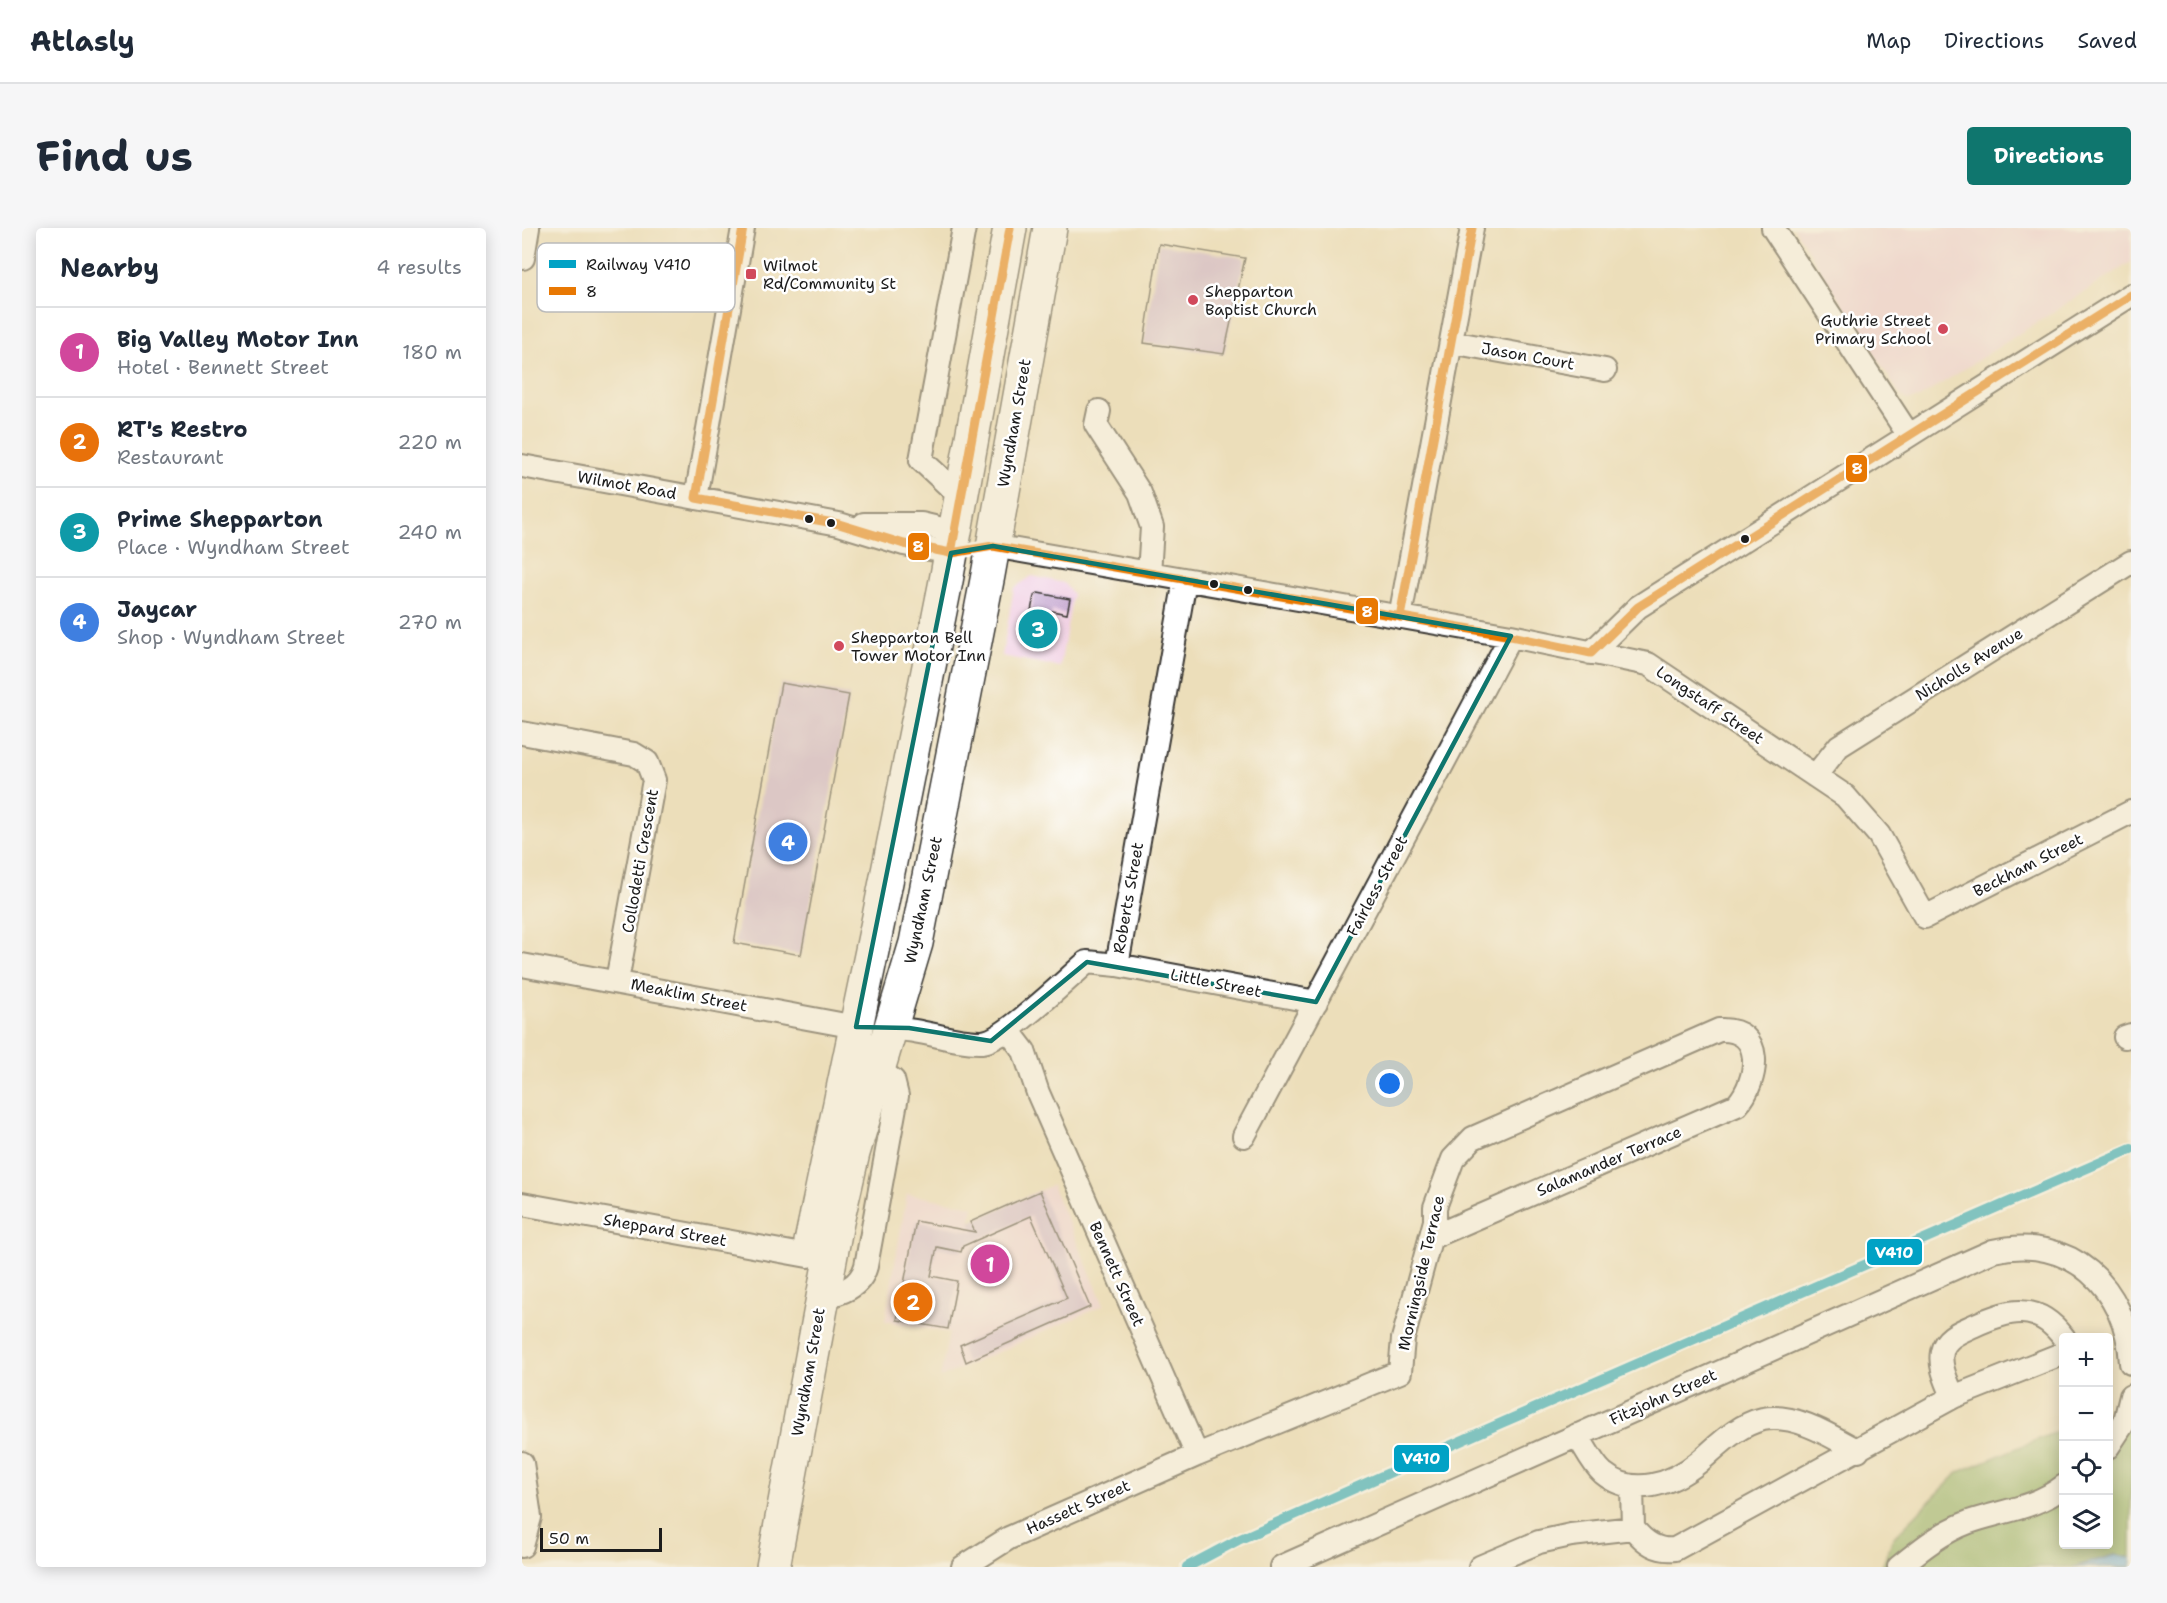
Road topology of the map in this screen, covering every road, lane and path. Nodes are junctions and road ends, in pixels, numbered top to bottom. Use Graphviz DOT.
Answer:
graph roads {
  1 [pos="528,228"];
  2 [pos="743,228"];
  3 [pos="964,228"];
  4 [pos="1010,228"];
  5 [pos="1050,228"];
  6 [pos="1472,228"];
  7 [pos="1773,228"];
  8 [pos="524,258"];
  9 [pos="735,274"];
  10 [pos="2131,295"];
  11 [pos="728,312"];
  12 [pos="1451,342"];
  13 [pos="1605,370"];
  14 [pos="1099,411"];
  15 [pos="1908,434"];
  16 [pos="522,466"];
  17 [pos="960,496"];
  18 [pos="696,498"];
  19 [pos="953,542"];
  20 [pos="993,546"];
  21 [pos="2131,562"];
  22 [pos="1149,574"];
  23 [pos="1185,580"];
  24 [pos="1400,617"];
  25 [pos="1511,636"];
  26 [pos="1591,653"];
  27 [pos="522,733"];
  28 [pos="1815,776"];
  29 [pos="2131,812"];
  30 [pos="1925,917"];
  31 [pos="522,965"];
  32 [pos="1117,965"];
  33 [pos="617,981"];
  34 [pos="1316,1002"];
  35 [pos="856,1027"];
  36 [pos="891,1029"];
  37 [pos="1001,1034"];
  38 [pos="1755,1055"];
  39 [pos="878,1069"];
  40 [pos="1244,1136"];
  41 [pos="522,1204"];
  42 [pos="837,1222"];
  43 [pos="1431,1238"];
  44 [pos="869,1252"];
  45 [pos="808,1256"];
  46 [pos="821,1299"];
  47 [pos="2059,1333"];
  48 [pos="2059,1355"];
  49 [pos="2131,1363"];
  50 [pos="1953,1396"];
  51 [pos="2131,1396"];
  52 [pos="1577,1435"];
  53 [pos="2113,1441"];
  54 [pos="1857,1451"];
  55 [pos="1197,1455"];
  56 [pos="522,1463"];
  57 [pos="1632,1487"];
  58 [pos="2059,1489"];
  59 [pos="1633,1528"];
  60 [pos="522,1546"];
  61 [pos="750,1567"];
  62 [pos="773,1567"];
  63 [pos="963,1567"];
  64 [pos="1281,1567"];
  65 [pos="1480,1567"];
  66 [pos="1899,1567"];
  1 -- 8 [label="street"];
  2 -- 9 [label="street"];
  3 -- 17 [label="street"];
  4 -- 17 [label="highway, Wyndham Street"];
  5 -- 20 [label="highway, Wyndham Street"];
  6 -- 12 [label="street"];
  7 -- 15 [label="street"];
  10 -- 15 [label="street"];
  11 -- 18 [label="street"];
  12 -- 13 [label="street, Jason Court"];
  12 -- 24 [label="street"];
  14 -- 22 [label="street"];
  15 -- 26 [label="street"];
  16 -- 18 [label="street, Wilmot Road"];
  17 -- 19 [label="highway, Wyndham Street"];
  18 -- 19 [label="street, Wilmot Road"];
  19 -- 20 [label="highway"];
  19 -- 35 [label="highway, Wyndham Street"];
  20 -- 22 [label="street, Longstaff Street"];
  20 -- 36 [label="highway, Wyndham Street"];
  21 -- 28 [label="street, Nicholls Avenue"];
  22 -- 23 [label="street, Longstaff Street"];
  23 -- 24 [label="street, Longstaff Street"];
  23 -- 32 [label="street, Roberts Street"];
  24 -- 25 [label="street, Longstaff Street"];
  25 -- 26 [label="street, Longstaff Street"];
  25 -- 34 [label="street, Fairless Street"];
  26 -- 28 [label="street, Longstaff Street"];
  27 -- 33 [label="street, Collodetti Crescent"];
  28 -- 30 [label="street, Longstaff Street"];
  29 -- 30 [label="street, Beckham Street"];
  31 -- 33 [label="street, Meaklim Street"];
  32 -- 34 [label="street, Little Street"];
  32 -- 37 [label="street, Roberts Street"];
  33 -- 35 [label="street, Meaklim Street"];
  34 -- 40 [label="street, Fairless Street"];
  35 -- 36 [label="highway"];
  35 -- 45 [label="highway, Wyndham Street"];
  36 -- 37 [label="street"];
  36 -- 39 [label="highway, Wyndham Street"];
  37 -- 55 [label="street, Bennett Street"];
  38 -- 43 [label="street, Salamander Terrace"];
  38 -- 43 [label="street, Morningside Terrace"];
  39 -- 42 [label="highway, Wyndham Street"];
  39 -- 44 [label="street"];
  41 -- 45 [label="street, Sheppard Street"];
  42 -- 44 [label="street"];
  42 -- 46 [label="highway, Wyndham Street"];
  43 -- 55 [label="street, Morningside Terrace"];
  44 -- 46 [label="street"];
  45 -- 61 [label="highway, Wyndham Street"];
  46 -- 62 [label="highway, Wyndham Street"];
  47 -- 50 [label="street"];
  48 -- 50 [label="street"];
  49 -- 52 [label="street, Fitzjohn Street"];
  50 -- 54 [label="street"];
  51 -- 53 [label="street"];
  52 -- 57 [label="street"];
  52 -- 64 [label="street, Fitzjohn Street"];
  54 -- 57 [label="street"];
  54 -- 59 [label="street"];
  55 -- 63 [label="street, Hassett Street"];
  56 -- 60 [label="street"];
  57 -- 59 [label="street"];
  58 -- 66 [label="street"];
  59 -- 65 [label="street"];
}
